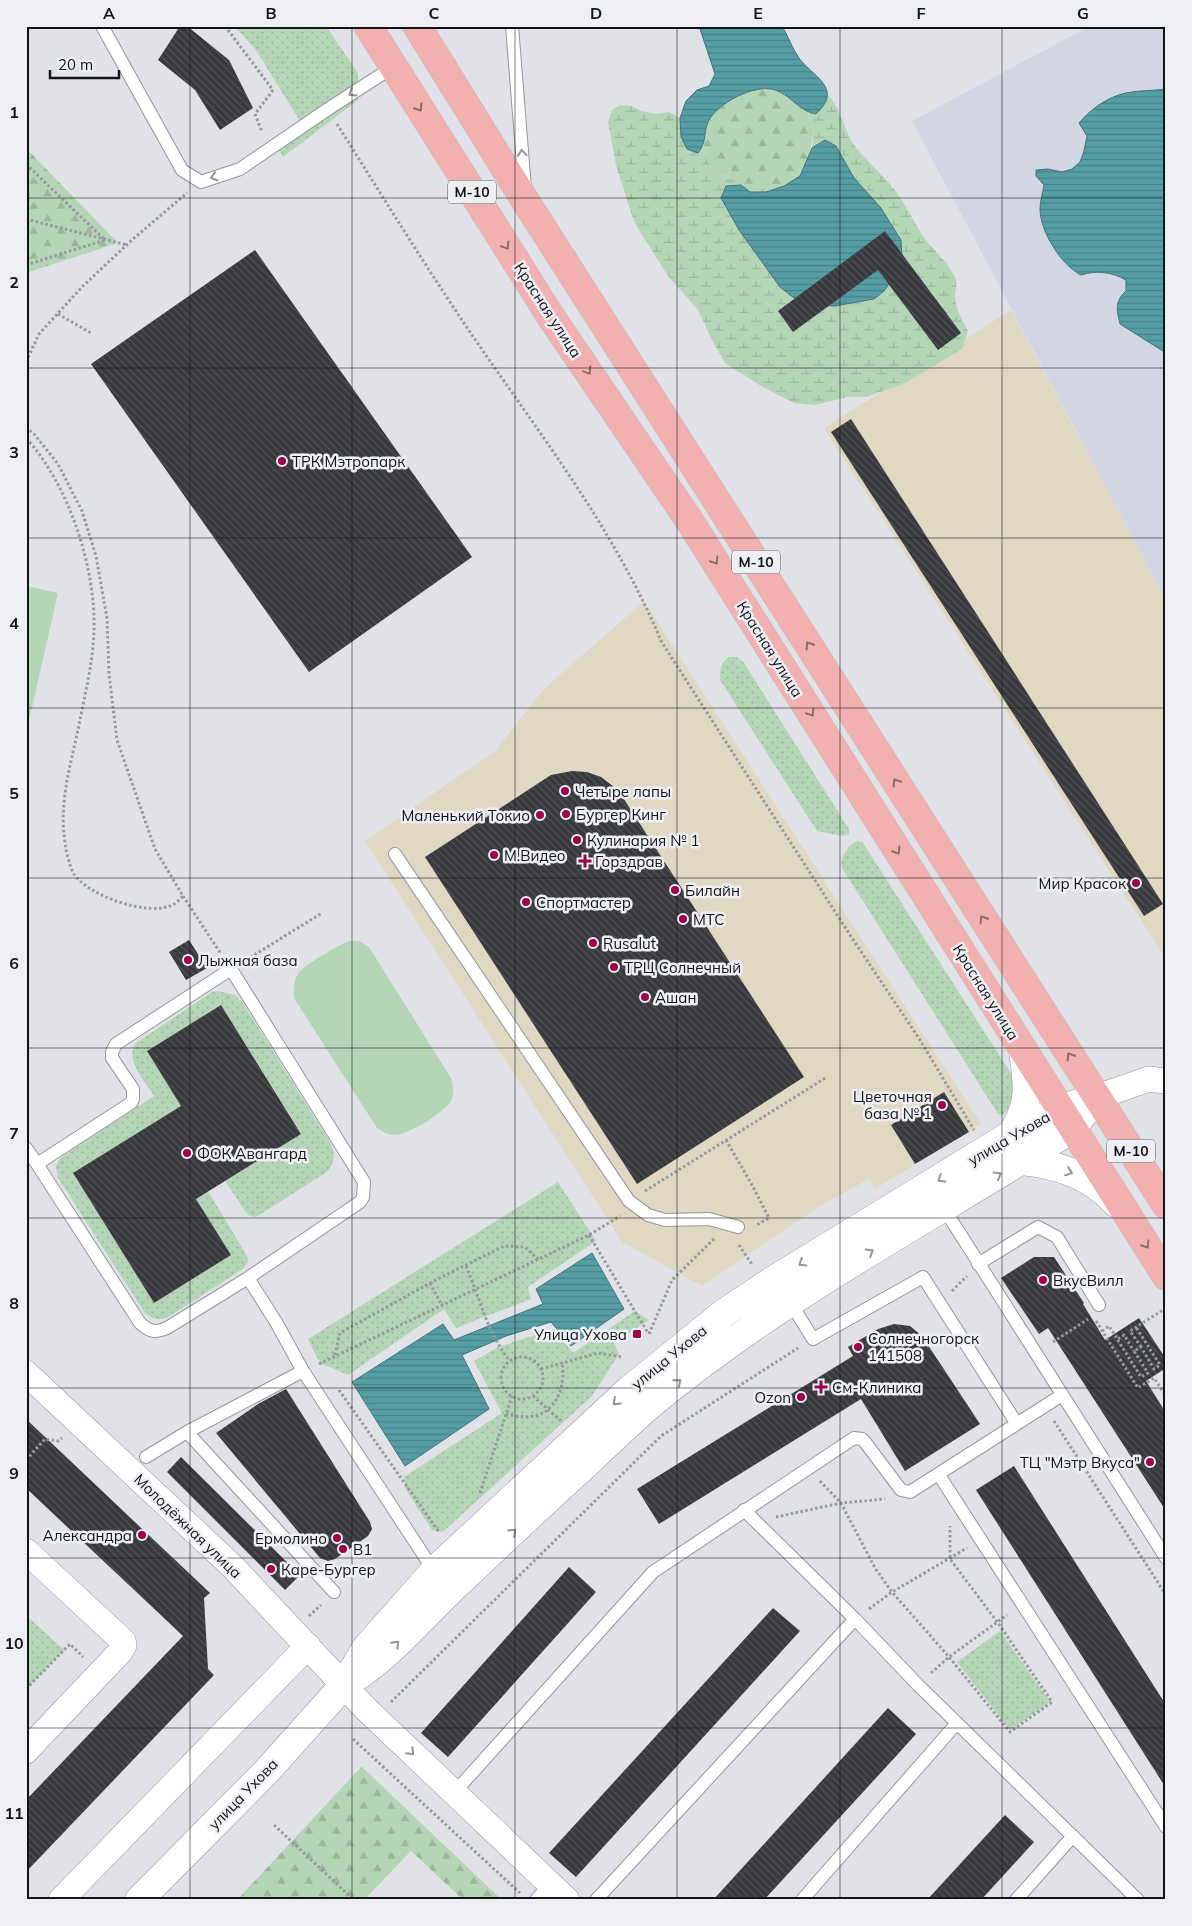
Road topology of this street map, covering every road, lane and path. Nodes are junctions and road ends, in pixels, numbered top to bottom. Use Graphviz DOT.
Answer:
graph roads {
  1 [pos="102,26"];
  2 [pos="225,26"];
  3 [pos="368,26"];
  4 [pos="417,26"];
  5 [pos="512,26"];
  6 [pos="394,67"];
  7 [pos="328,109"];
  8 [pos="269,149"];
  9 [pos="26,164"];
  10 [pos="201,182"];
  11 [pos="526,202"];
  12 [pos="26,219"];
  13 [pos="105,240"];
  14 [pos="127,245"];
  15 [pos="26,265"];
  16 [pos="58,314"];
  17 [pos="91,332"];
  18 [pos="26,362"];
  19 [pos="26,427"];
  20 [pos="26,438"];
  21 [pos="395,854"];
  22 [pos="183,896"];
  23 [pos="322,913"];
  24 [pos="231,969"];
  25 [pos="1023,1051"];
  26 [pos="826,1077"];
  27 [pos="1166,1081"];
  28 [pos="1097,1097"];
  29 [pos="1066,1119"];
  30 [pos="976,1134"];
  31 [pos="1012,1134"];
  32 [pos="726,1140"];
  33 [pos="26,1148"];
  34 [pos="1022,1161"];
  35 [pos="37,1164"];
  36 [pos="629,1201"];
  37 [pos="1166,1205"];
  38 [pos="943,1207"];
  39 [pos="1126,1213"];
  40 [pos="738,1230"];
  41 [pos="589,1235"];
  42 [pos="539,1260"];
  43 [pos="978,1264"];
  44 [pos="466,1266"];
  45 [pos="750,1268"];
  46 [pos="1166,1276"];
  47 [pos="248,1278"];
  48 [pos="430,1283"];
  49 [pos="477,1290"];
  50 [pos="950,1293"];
  51 [pos="790,1302"];
  52 [pos="441,1305"];
  53 [pos="1100,1305"];
  54 [pos="1166,1308"];
  55 [pos="1136,1327"];
  56 [pos="1102,1331"];
  57 [pos="813,1339"];
  58 [pos="1118,1339"];
  59 [pos="1053,1342"];
  60 [pos="1141,1347"];
  61 [pos="1134,1352"];
  62 [pos="335,1355"];
  63 [pos="622,1357"];
  64 [pos="510,1361"];
  65 [pos="320,1363"];
  66 [pos="562,1363"];
  67 [pos="541,1369"];
  68 [pos="303,1371"];
  69 [pos="326,1371"];
  70 [pos="26,1373"];
  71 [pos="337,1387"];
  72 [pos="1062,1395"];
  73 [pos="512,1396"];
  74 [pos="533,1396"];
  75 [pos="1166,1396"];
  76 [pos="548,1409"];
  77 [pos="506,1414"];
  78 [pos="1054,1420"];
  79 [pos="79,1423"];
  80 [pos="1017,1424"];
  81 [pos="565,1425"];
  82 [pos="187,1432"];
  83 [pos="146,1457"];
  84 [pos="26,1460"];
  85 [pos="808,1469"];
  86 [pos="939,1475"];
  87 [pos="951,1493"];
  88 [pos="478,1498"];
  89 [pos="887,1499"];
  90 [pos="841,1504"];
  91 [pos="744,1510"];
  92 [pos="756,1522"];
  93 [pos="442,1537"];
  94 [pos="980,1540"];
  95 [pos="26,1551"];
  96 [pos="1166,1558"];
  97 [pos="950,1559"];
  98 [pos="434,1571"];
  99 [pos="334,1592"];
  100 [pos="892,1592"];
  101 [pos="1166,1595"];
  102 [pos="884,1598"];
  103 [pos="1022,1603"];
  104 [pos="856,1620"];
  105 [pos="998,1623"];
  106 [pos="308,1646"];
  107 [pos="949,1657"];
  108 [pos="100,1673"];
  109 [pos="344,1685"];
  110 [pos="918,1685"];
  111 [pos="26,1689"];
  112 [pos="386,1707"];
  113 [pos="957,1723"];
  114 [pos="353,1739"];
  115 [pos="26,1751"];
  116 [pos="454,1794"];
  117 [pos="274,1825"];
  118 [pos="1166,1827"];
  119 [pos="1074,1836"];
  120 [pos="521,1893"];
  121 [pos="551,1894"];
  122 [pos="61,1900"];
  123 [pos="139,1900"];
  124 [pos="354,1900"];
  125 [pos="596,1900"];
  126 [pos="802,1900"];
  127 [pos="1016,1900"];
  128 [pos="1138,1900"];
  1 -- 10 [label="lane"];
  2 -- 8 [label="path"];
  3 -- 6 [label="highway, Красная улица / М-10"];
  4 -- 11 [label="highway, М-10"];
  11 -- 5 [label="lane, one-way"];
  6 -- 7 [label="lane, one-way"];
  6 -- 25 [label="highway, Красная улица / М-10, one-way"];
  7 -- 8 [label="lane"];
  7 -- 30 [label="path"];
  8 -- 10 [label="lane, one-way"];
  9 -- 13 [label="path"];
  10 -- 14 [label="path"];
  28 -- 11 [label="highway, М-10, one-way"];
  12 -- 13 [label="path"];
  13 -- 14 [label="path"];
  13 -- 15 [label="path"];
  14 -- 16 [label="path"];
  16 -- 17 [label="path"];
  16 -- 18 [label="path"];
  19 -- 22 [label="path"];
  20 -- 22 [label="path"];
  21 -- 36 [label="lane"];
  22 -- 24 [label="path"];
  23 -- 24 [label="path"];
  24 -- 35 [label="lane"];
  24 -- 47 [label="lane"];
  25 -- 29 [label="highway, Красная улица / М-10"];
  25 -- 31 [label="street"];
  26 -- 32 [label="path"];
  27 -- 28 [label="street"];
  28 -- 29 [label="street"];
  28 -- 37 [label="highway, М-10"];
  29 -- 31 [label="street, улица Ухова"];
  29 -- 34 [label="street, улица Ухова"];
  29 -- 39 [label="highway, Красная улица / М-10"];
  31 -- 98 [label="street, улица Ухова, one-way"];
  32 -- 36 [label="path"];
  32 -- 40 [label="path"];
  33 -- 35 [label="lane"];
  38 -- 34 [label="street, улица Ухова, one-way"];
  34 -- 39 [label="street, one-way"];
  35 -- 47 [label="lane"];
  36 -- 40 [label="lane"];
  36 -- 41 [label="path"];
  38 -- 43 [label="lane"];
  51 -- 38 [label="street, улица Ухова, one-way"];
  39 -- 46 [label="highway, Красная улица / М-10, one-way"];
  40 -- 41 [label="path"];
  40 -- 45 [label="path"];
  41 -- 42 [label="path"];
  42 -- 44 [label="path"];
  42 -- 49 [label="path"];
  43 -- 50 [label="path"];
  43 -- 53 [label="lane"];
  43 -- 72 [label="lane"];
  44 -- 48 [label="path"];
  44 -- 49 [label="path"];
  47 -- 68 [label="lane"];
  48 -- 52 [label="path"];
  48 -- 62 [label="path"];
  49 -- 52 [label="path"];
  49 -- 64 [label="path"];
  51 -- 57 [label="lane"];
  109 -- 51 [label="street, улица Ухова, one-way"];
  52 -- 62 [label="path"];
  54 -- 55 [label="path"];
  55 -- 60 [label="path"];
  55 -- 60 [label="path"];
  56 -- 58 [label="path"];
  56 -- 59 [label="path"];
  56 -- 75 [label="path"];
  57 -- 80 [label="lane"];
  57 -- 112 [label="path"];
  58 -- 61 [label="path"];
  58 -- 61 [label="path"];
  60 -- 61 [label="path"];
  62 -- 65 [label="path"];
  63 -- 66 [label="path"];
  64 -- 67 [label="path"];
  64 -- 73 [label="path"];
  65 -- 68 [label="path"];
  65 -- 69 [label="path"];
  66 -- 67 [label="path"];
  66 -- 76 [label="path"];
  67 -- 74 [label="path"];
  68 -- 82 [label="lane"];
  68 -- 98 [label="lane"];
  70 -- 79 [label="street, Молодёжная улица"];
  71 -- 93 [label="path"];
  72 -- 80 [label="lane"];
  72 -- 96 [label="lane"];
  73 -- 74 [label="path"];
  73 -- 77 [label="path"];
  74 -- 76 [label="path"];
  76 -- 77 [label="path"];
  76 -- 81 [label="path"];
  77 -- 88 [label="path"];
  78 -- 101 [label="path"];
  79 -- 84 [label="path"];
  79 -- 106 [label="street, Молодёжная улица"];
  80 -- 86 [label="lane"];
  82 -- 83 [label="lane"];
  82 -- 99 [label="lane"];
  85 -- 86 [label="lane"];
  85 -- 90 [label="path"];
  85 -- 91 [label="lane"];
  86 -- 87 [label="lane"];
  87 -- 94 [label="lane"];
  87 -- 97 [label="path"];
  89 -- 90 [label="path"];
  90 -- 92 [label="path"];
  90 -- 100 [label="path"];
  91 -- 92 [label="lane"];
  91 -- 116 [label="lane"];
  92 -- 104 [label="lane"];
  94 -- 97 [label="path"];
  94 -- 103 [label="lane"];
  95 -- 108 [label="street"];
  97 -- 100 [label="path"];
  97 -- 105 [label="path"];
  98 -- 109 [label="street, улица Ухова"];
  100 -- 102 [label="path"];
  100 -- 107 [label="path"];
  103 -- 105 [label="path"];
  103 -- 118 [label="lane"];
  104 -- 110 [label="lane"];
  104 -- 125 [label="lane"];
  105 -- 107 [label="path"];
  105 -- 107 [label="path"];
  106 -- 109 [label="street, Молодёжная улица"];
  106 -- 122 [label="street"];
  107 -- 110 [label="path"];
  108 -- 111 [label="path"];
  108 -- 115 [label="street"];
  109 -- 116 [label="street, Молодёжная улица, one-way"];
  109 -- 123 [label="street, улица Ухова"];
  110 -- 113 [label="lane"];
  113 -- 119 [label="lane"];
  113 -- 126 [label="lane"];
  114 -- 120 [label="path"];
  116 -- 121 [label="street, Молодёжная улица"];
  117 -- 124 [label="path"];
  119 -- 127 [label="lane"];
  119 -- 128 [label="lane"];
}
